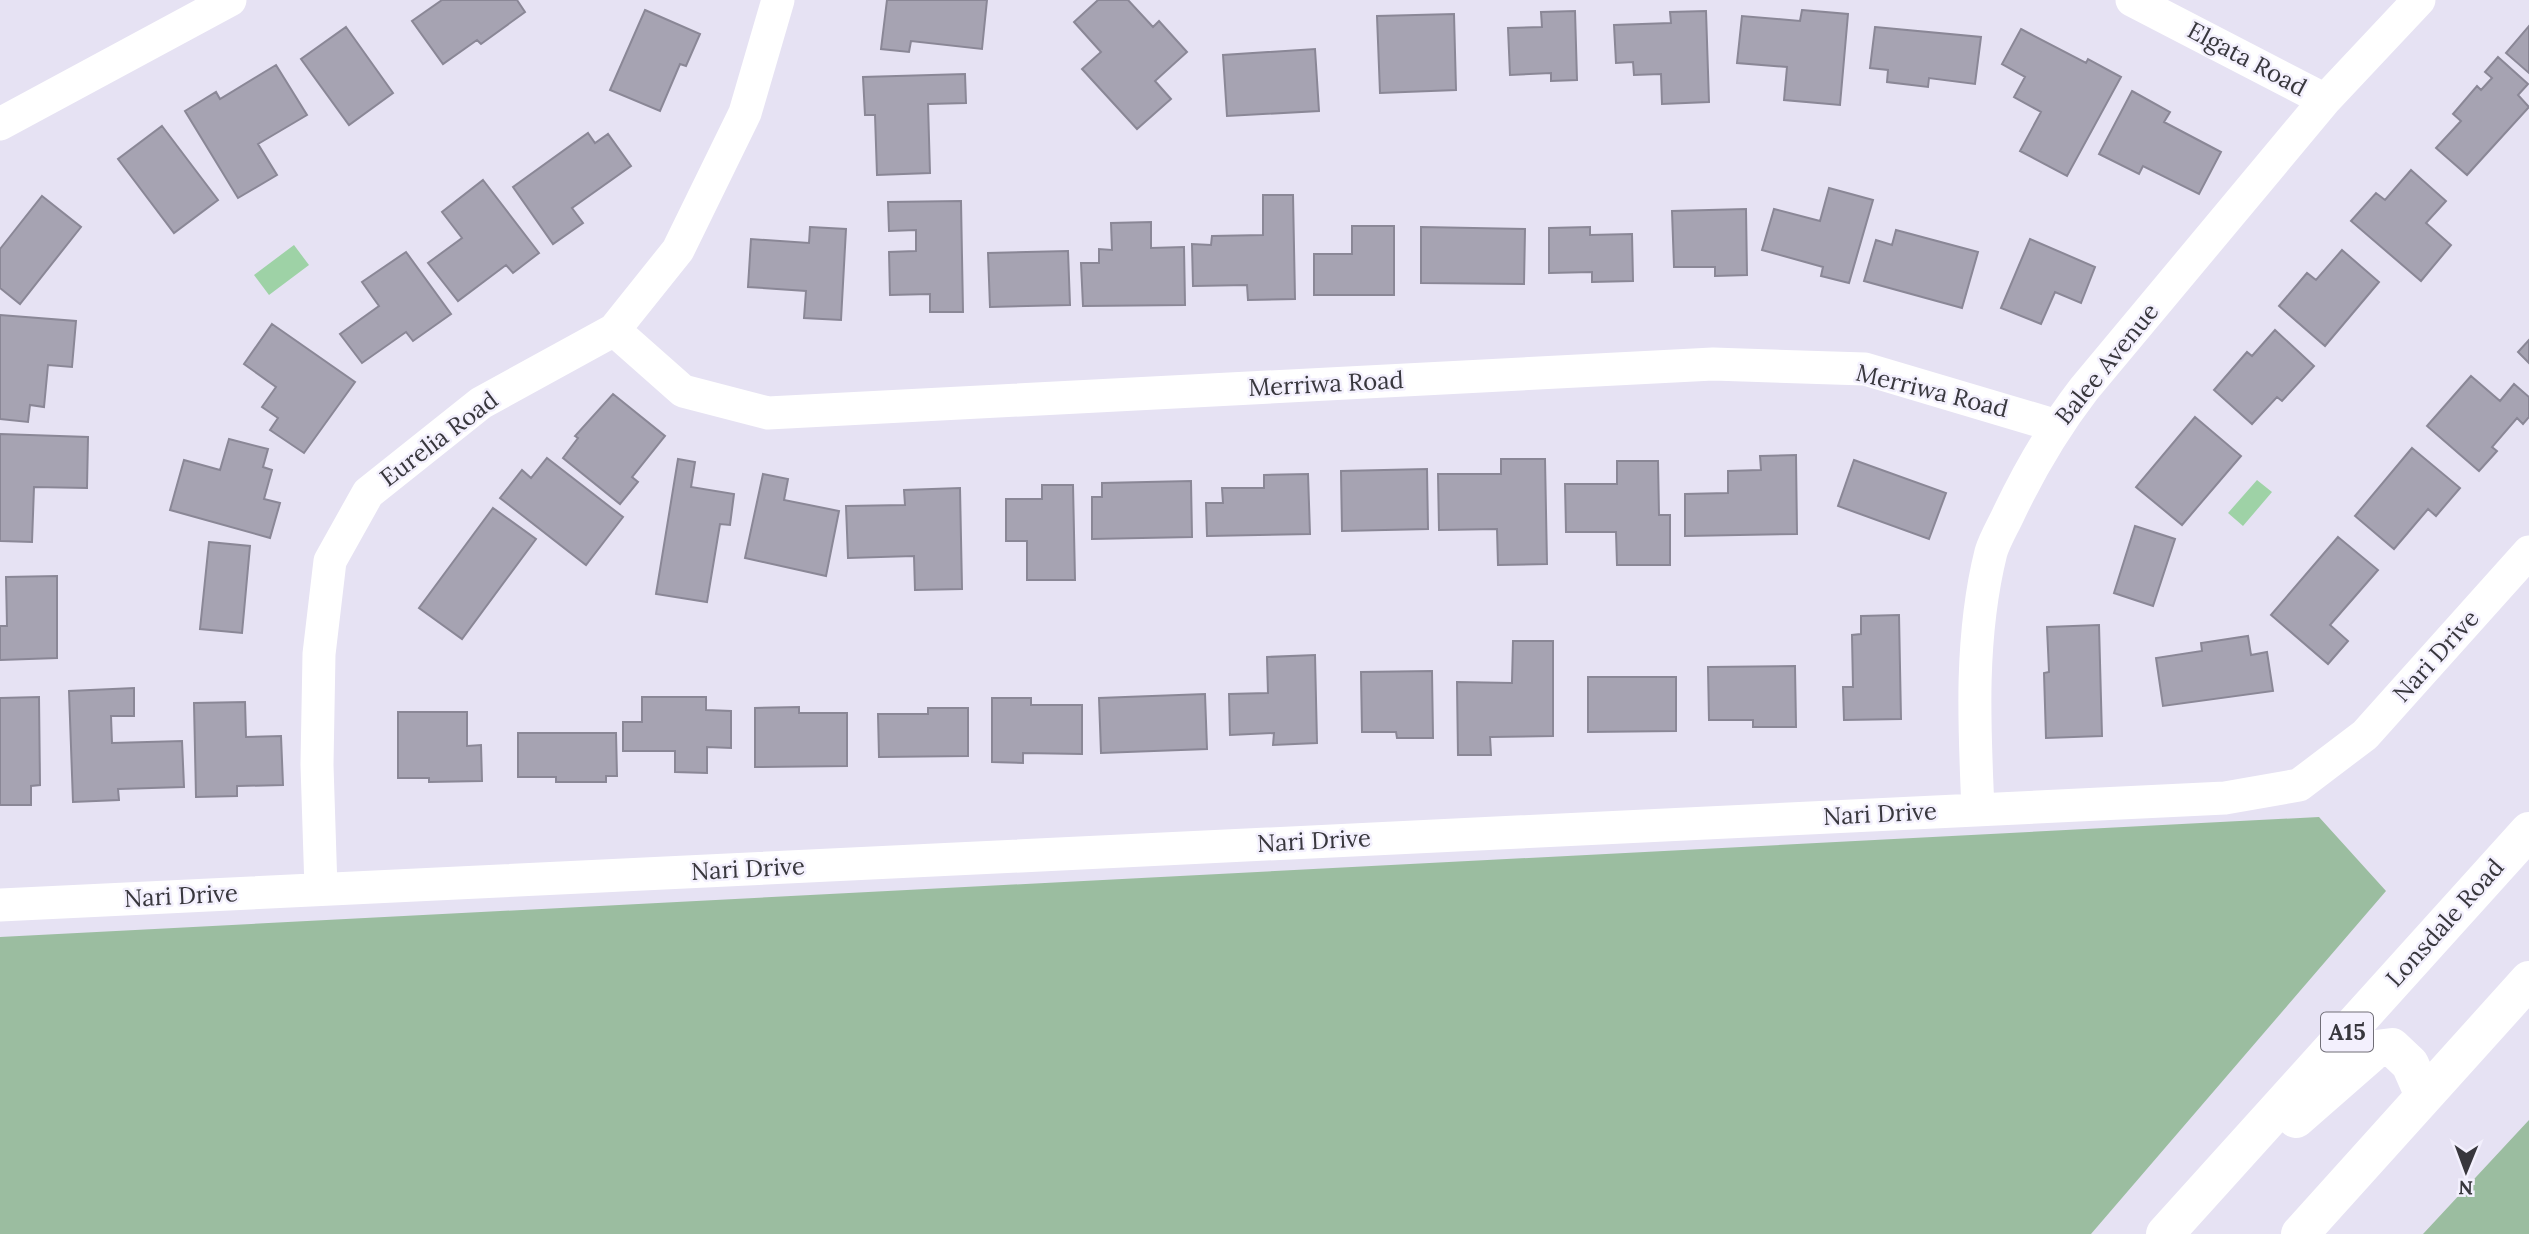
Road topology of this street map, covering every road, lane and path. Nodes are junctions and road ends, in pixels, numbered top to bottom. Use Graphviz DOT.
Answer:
graph roads {
  1 [pos="230,0"];
  2 [pos="778,0"];
  3 [pos="2132,0"];
  4 [pos="2419,0"];
  5 [pos="2325,100"];
  6 [pos="0,124"];
  7 [pos="614,330"];
  8 [pos="2057,426"];
  9 [pos="2529,552"];
  10 [pos="1978,809"];
  11 [pos="2529,831"];
  12 [pos="321,890"];
  13 [pos="0,905"];
  14 [pos="2529,980"];
  15 [pos="2424,1096"];
  16 [pos="2165,1234"];
  17 [pos="2300,1234"];
  1 -- 6 [label="street"];
  2 -- 7 [label="street, Eurelia Road"];
  3 -- 5 [label="street, Elgata Road"];
  4 -- 5 [label="street, Balee Avenue"];
  5 -- 8 [label="street, Balee Avenue"];
  7 -- 8 [label="street, Merriwa Road"];
  7 -- 12 [label="street, Eurelia Road"];
  8 -- 10 [label="street, Balee Avenue"];
  9 -- 10 [label="street, Nari Drive"];
  10 -- 12 [label="street, Nari Drive"];
  11 -- 16 [label="main road, Lonsdale Road / A15"];
  12 -- 13 [label="street, Nari Drive"];
  14 -- 15 [label="main road"];
  15 -- 16 [label="main road"];
  15 -- 17 [label="main road"];
}
